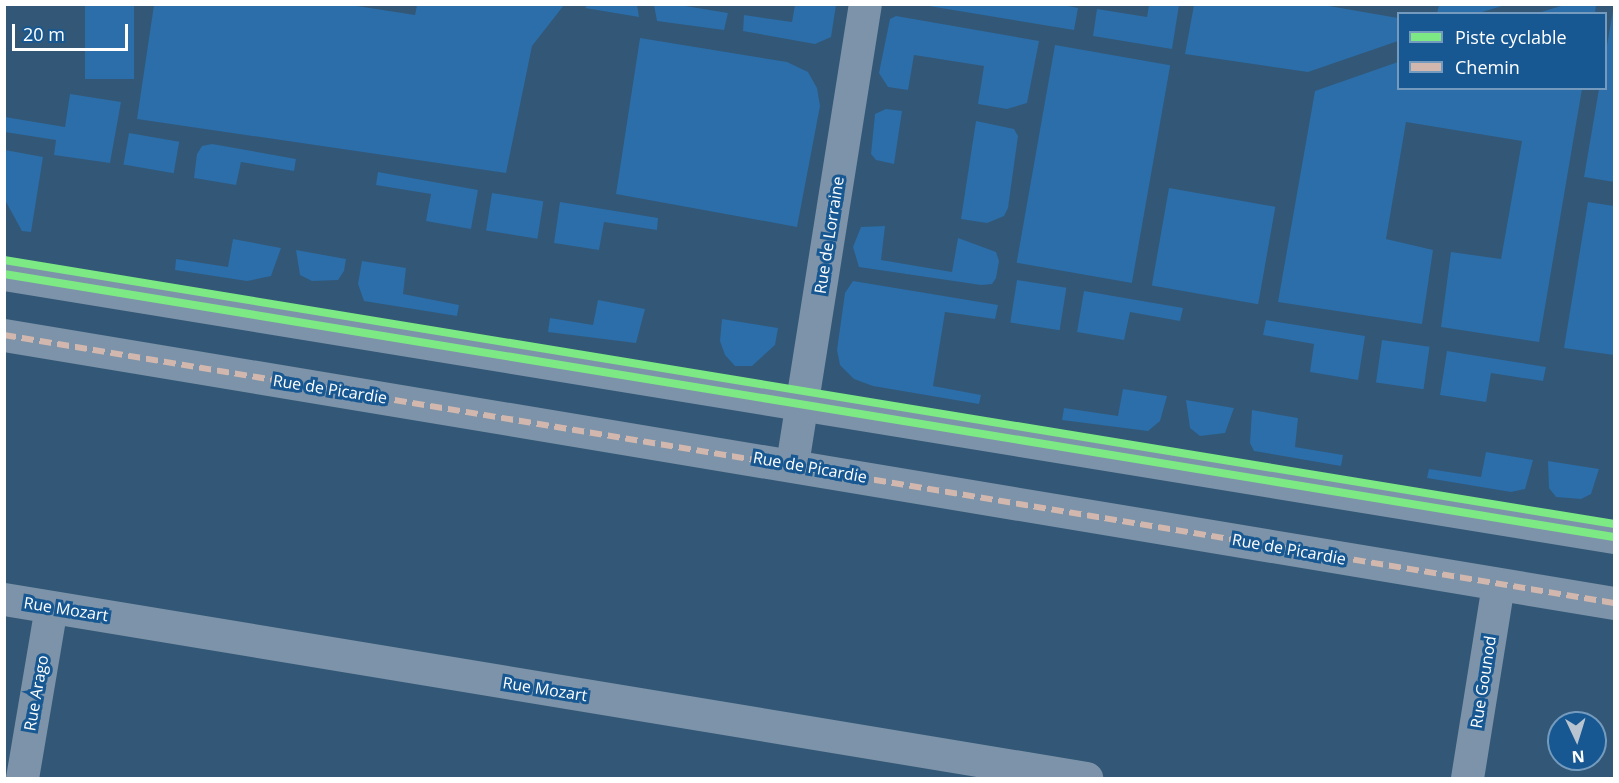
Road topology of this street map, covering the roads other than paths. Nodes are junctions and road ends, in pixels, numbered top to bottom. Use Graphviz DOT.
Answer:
graph roads {
  1 [pos="865,4"];
  2 [pos="4,274"];
  3 [pos="4,335"];
  4 [pos="803,404"];
  5 [pos="792,464"];
  6 [pos="1614,537"];
  7 [pos="1498,585"];
  8 [pos="4,599"];
  9 [pos="1614,603"];
  10 [pos="51,607"];
  11 [pos="21,778"];
  12 [pos="1086,778"];
  13 [pos="1467,778"];
  1 -- 4 [label="street, Rue de Lorraine"];
  2 -- 4 [label="street"];
  3 -- 5 [label="street, Rue de Picardie"];
  4 -- 5 [label="street, Rue de Lorraine"];
  4 -- 6 [label="street"];
  5 -- 7 [label="street, Rue de Picardie"];
  7 -- 9 [label="street, Rue de Picardie"];
  7 -- 13 [label="street, Rue Gounod"];
  8 -- 10 [label="street, Rue Mozart"];
  10 -- 11 [label="street, Rue Arago"];
  10 -- 12 [label="street, Rue Mozart"];
}
